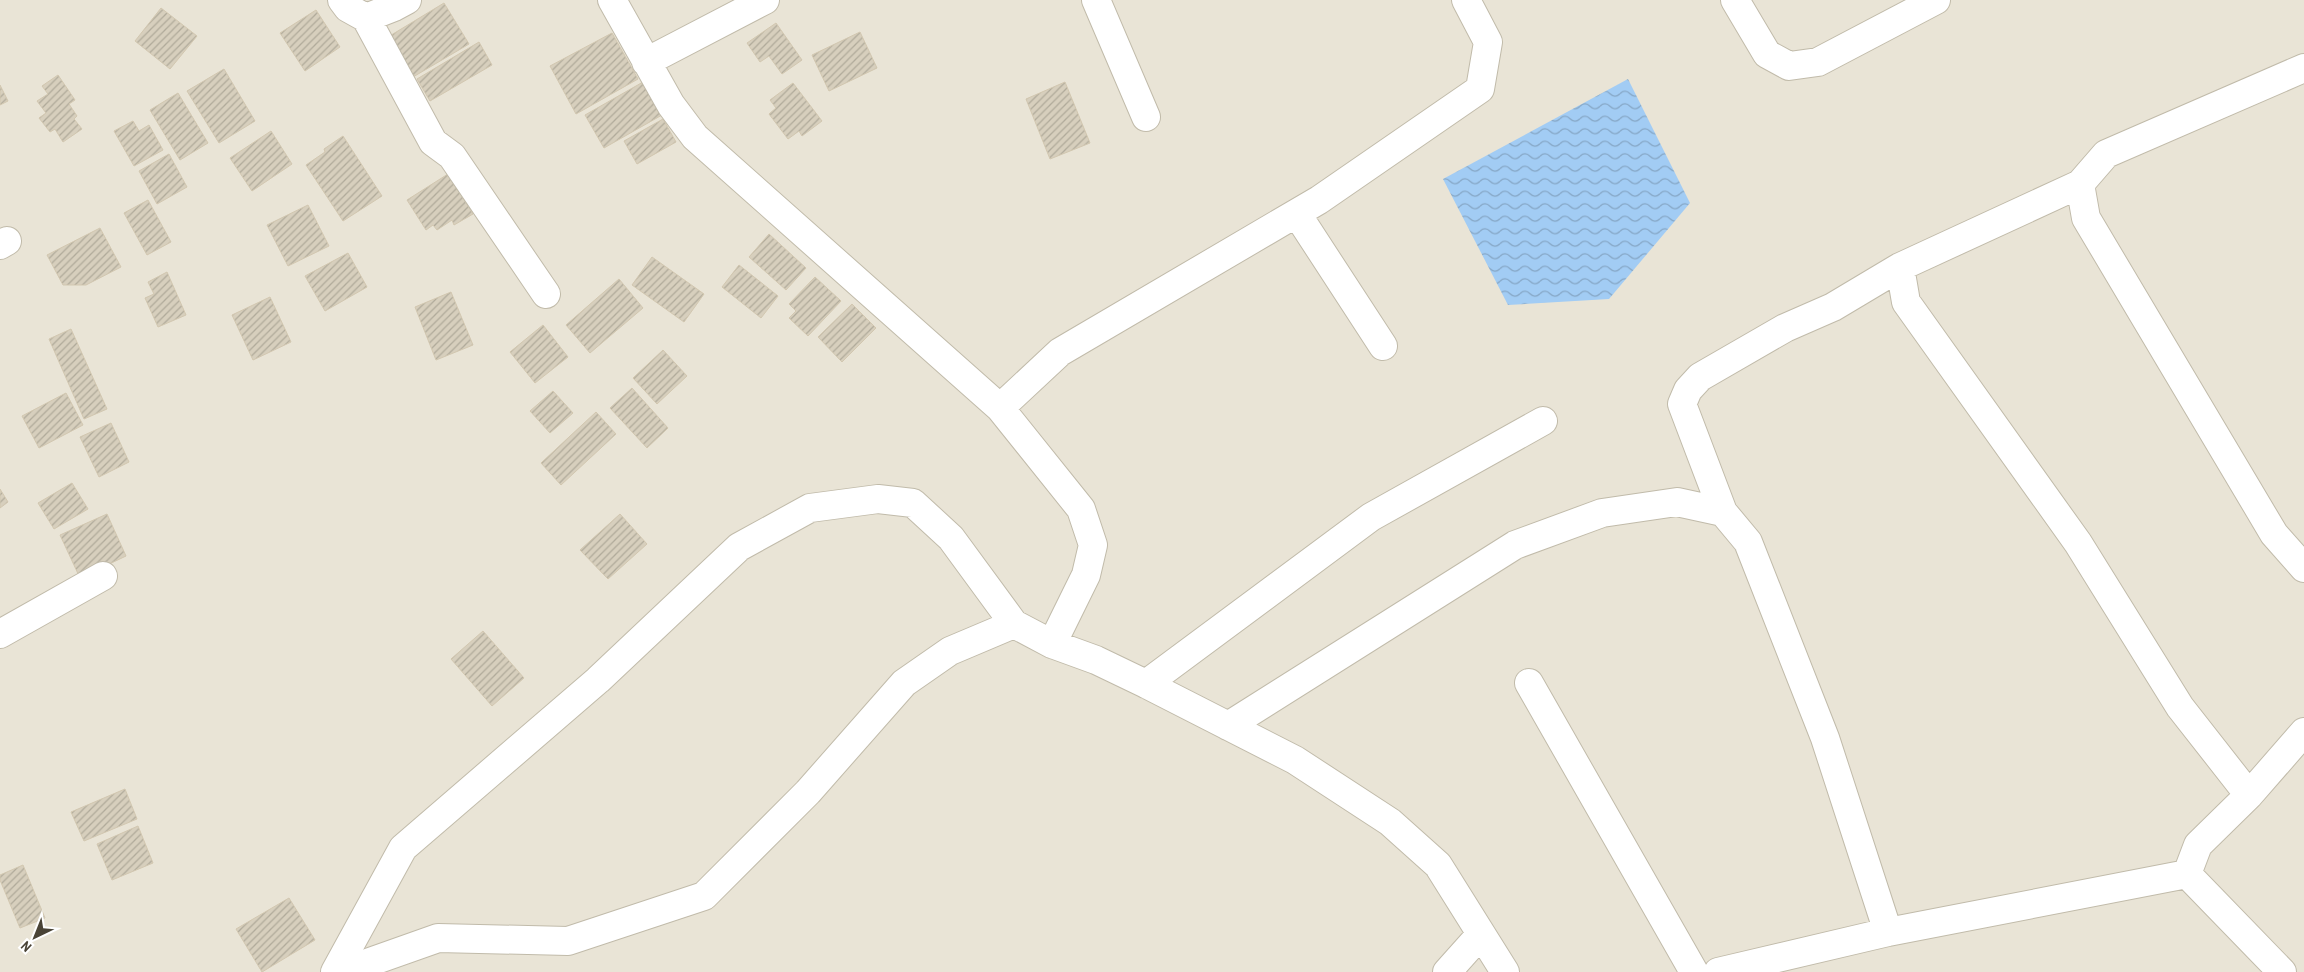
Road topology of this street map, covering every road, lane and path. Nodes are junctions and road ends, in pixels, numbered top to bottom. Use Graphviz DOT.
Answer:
graph roads {
  1 [pos="342,0"];
  2 [pos="407,0"];
  3 [pos="612,0"];
  4 [pos="764,0"];
  5 [pos="1096,0"];
  6 [pos="1466,0"];
  7 [pos="1735,0"];
  8 [pos="1936,0"];
  9 [pos="366,18"];
  10 [pos="646,62"];
  11 [pos="2304,68"];
  12 [pos="1146,117"];
  13 [pos="2080,184"];
  14 [pos="1296,214"];
  15 [pos="1900,267"];
  16 [pos="546,294"];
  17 [pos="1383,346"];
  18 [pos="1000,408"];
  19 [pos="1543,421"];
  20 [pos="1723,512"];
  21 [pos="2304,568"];
  22 [pos="103,576"];
  23 [pos="1014,624"];
  24 [pos="0,634"];
  25 [pos="1052,644"];
  26 [pos="1529,683"];
  27 [pos="1146,684"];
  28 [pos="1228,726"];
  29 [pos="2304,732"];
  30 [pos="2249,795"];
  31 [pos="2187,874"];
  32 [pos="1888,932"];
  33 [pos="1481,934"];
  34 [pos="335,972"];
  35 [pos="342,972"];
  36 [pos="1447,972"];
  37 [pos="1505,972"];
  38 [pos="1694,972"];
  39 [pos="1718,972"];
  40 [pos="2282,972"];
  1 -- 9 [label="street"];
  2 -- 9 [label="street"];
  3 -- 10 [label="street"];
  4 -- 10 [label="street"];
  5 -- 12 [label="street"];
  6 -- 14 [label="street"];
  7 -- 8 [label="street"];
  9 -- 16 [label="street"];
  10 -- 18 [label="street"];
  11 -- 13 [label="street"];
  13 -- 15 [label="street"];
  13 -- 21 [label="street"];
  14 -- 17 [label="street"];
  14 -- 18 [label="street"];
  15 -- 20 [label="street"];
  15 -- 30 [label="street"];
  18 -- 25 [label="street"];
  19 -- 27 [label="street"];
  20 -- 28 [label="street"];
  20 -- 32 [label="street"];
  22 -- 24 [label="street"];
  23 -- 25 [label="street"];
  23 -- 34 [label="street"];
  23 -- 35 [label="street"];
  25 -- 27 [label="street"];
  26 -- 38 [label="street"];
  27 -- 28 [label="street"];
  28 -- 33 [label="street"];
  29 -- 30 [label="street"];
  30 -- 31 [label="street"];
  31 -- 32 [label="street"];
  31 -- 40 [label="street"];
  32 -- 39 [label="street"];
  33 -- 36 [label="street"];
  33 -- 37 [label="street"];
}
